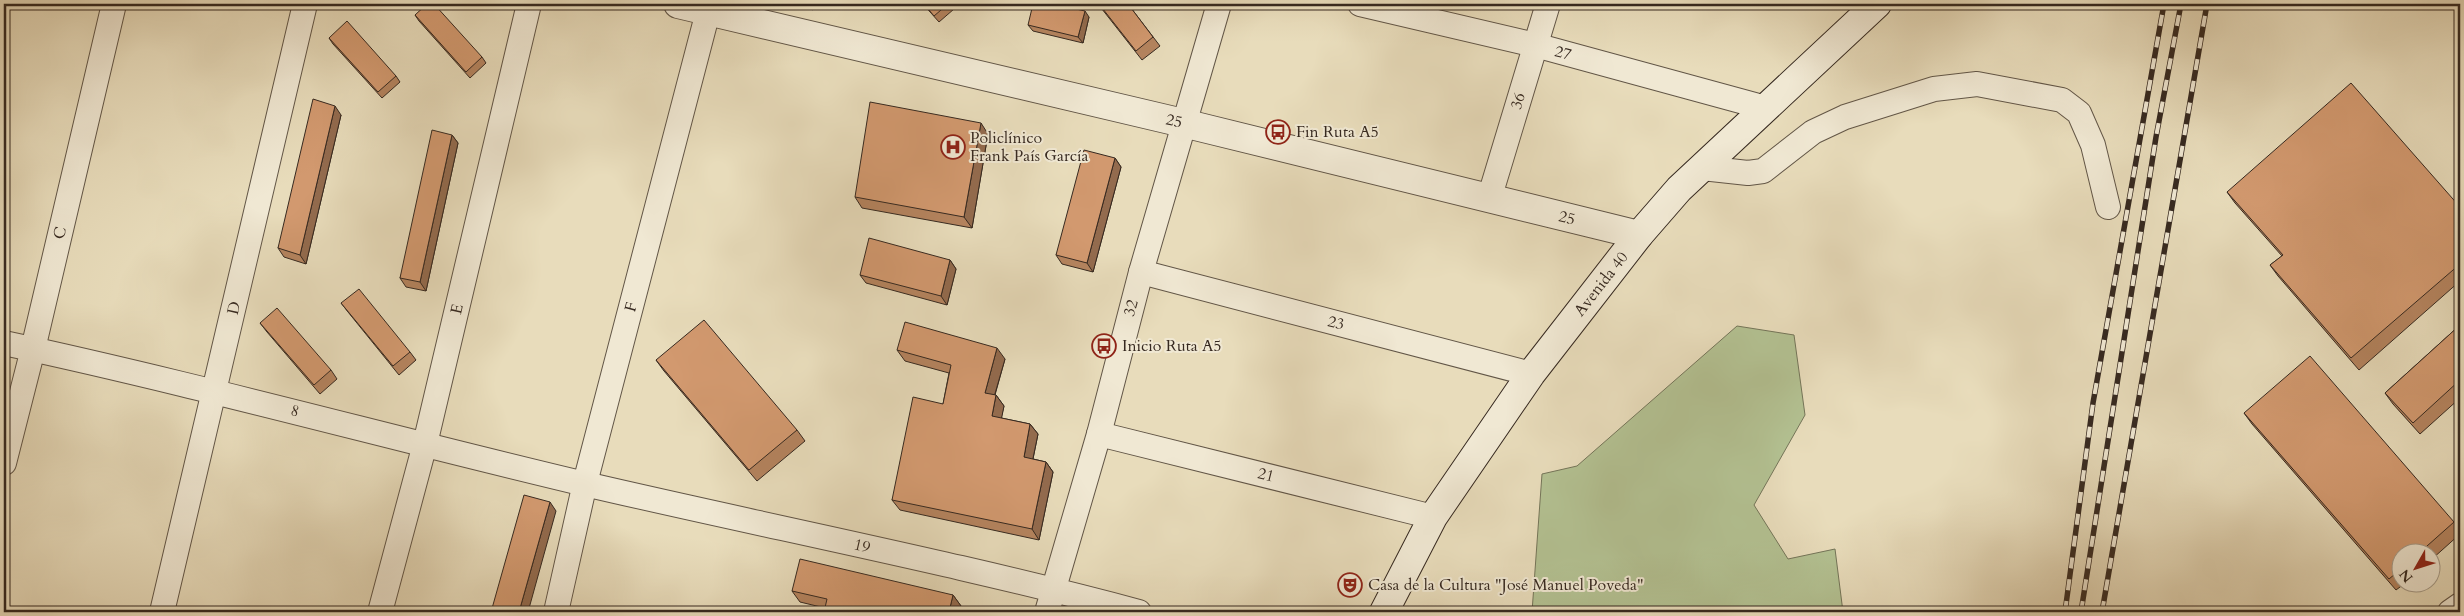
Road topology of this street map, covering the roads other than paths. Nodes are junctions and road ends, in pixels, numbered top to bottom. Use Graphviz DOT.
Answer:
graph roads {
  1 [pos="114,4"];
  2 [pos="305,4"];
  3 [pos="529,4"];
  4 [pos="678,4"];
  5 [pos="1219,4"];
  6 [pos="1360,4"];
  7 [pos="1548,4"];
  8 [pos="1877,4"];
  9 [pos="709,7"];
  10 [pos="1535,45"];
  11 [pos="1766,108"];
  12 [pos="1183,123"];
  13 [pos="1702,168"];
  14 [pos="1489,199"];
  15 [pos="2108,207"];
  16 [pos="1639,235"];
  17 [pos="1141,272"];
  18 [pos="4,342"];
  19 [pos="33,349"];
  20 [pos="1531,374"];
  21 [pos="215,391"];
  22 [pos="1099,434"];
  23 [pos="425,444"];
  24 [pos="4,462"];
  25 [pos="585,484"];
  26 [pos="1433,517"];
  27 [pos="1053,589"];
  28 [pos="2460,605"];
  29 [pos="162,612"];
  30 [pos="380,612"];
  31 [pos="556,612"];
  32 [pos="1046,612"];
  33 [pos="1139,612"];
  34 [pos="1384,612"];
  35 [pos="2450,612"];
  1 -- 19 [label="street, C"];
  2 -- 21 [label="street, D"];
  3 -- 23 [label="street, E"];
  4 -- 9 [label="street, 25"];
  5 -- 12 [label="street, 32"];
  6 -- 10 [label="street, 27"];
  7 -- 10 [label="street, 36"];
  8 -- 11 [label="street, Avenida 40"];
  9 -- 12 [label="street, 25"];
  9 -- 25 [label="street, F"];
  10 -- 11 [label="street, 27"];
  10 -- 14 [label="street, 36"];
  11 -- 13 [label="street, Avenida 40"];
  12 -- 14 [label="street, 25"];
  12 -- 17 [label="street, 32"];
  13 -- 15 [label="street"];
  13 -- 16 [label="street, Avenida 40"];
  14 -- 16 [label="street, 25"];
  16 -- 20 [label="street, Avenida 40"];
  17 -- 20 [label="street, 23"];
  17 -- 22 [label="street, 32"];
  18 -- 19 [label="street, 8"];
  19 -- 21 [label="street, 8"];
  19 -- 24 [label="street, C"];
  20 -- 26 [label="street, Avenida 40"];
  21 -- 23 [label="street, 8"];
  21 -- 29 [label="street, D"];
  22 -- 26 [label="street, 21"];
  22 -- 27 [label="street, 32"];
  23 -- 25 [label="street, 8"];
  23 -- 30 [label="street, E"];
  25 -- 27 [label="street, 19"];
  25 -- 31 [label="street, F"];
  26 -- 34 [label="street, Avenida 40"];
  27 -- 32 [label="street, 32"];
  27 -- 33 [label="street, 19"];
  28 -- 35 [label="street"];
}
